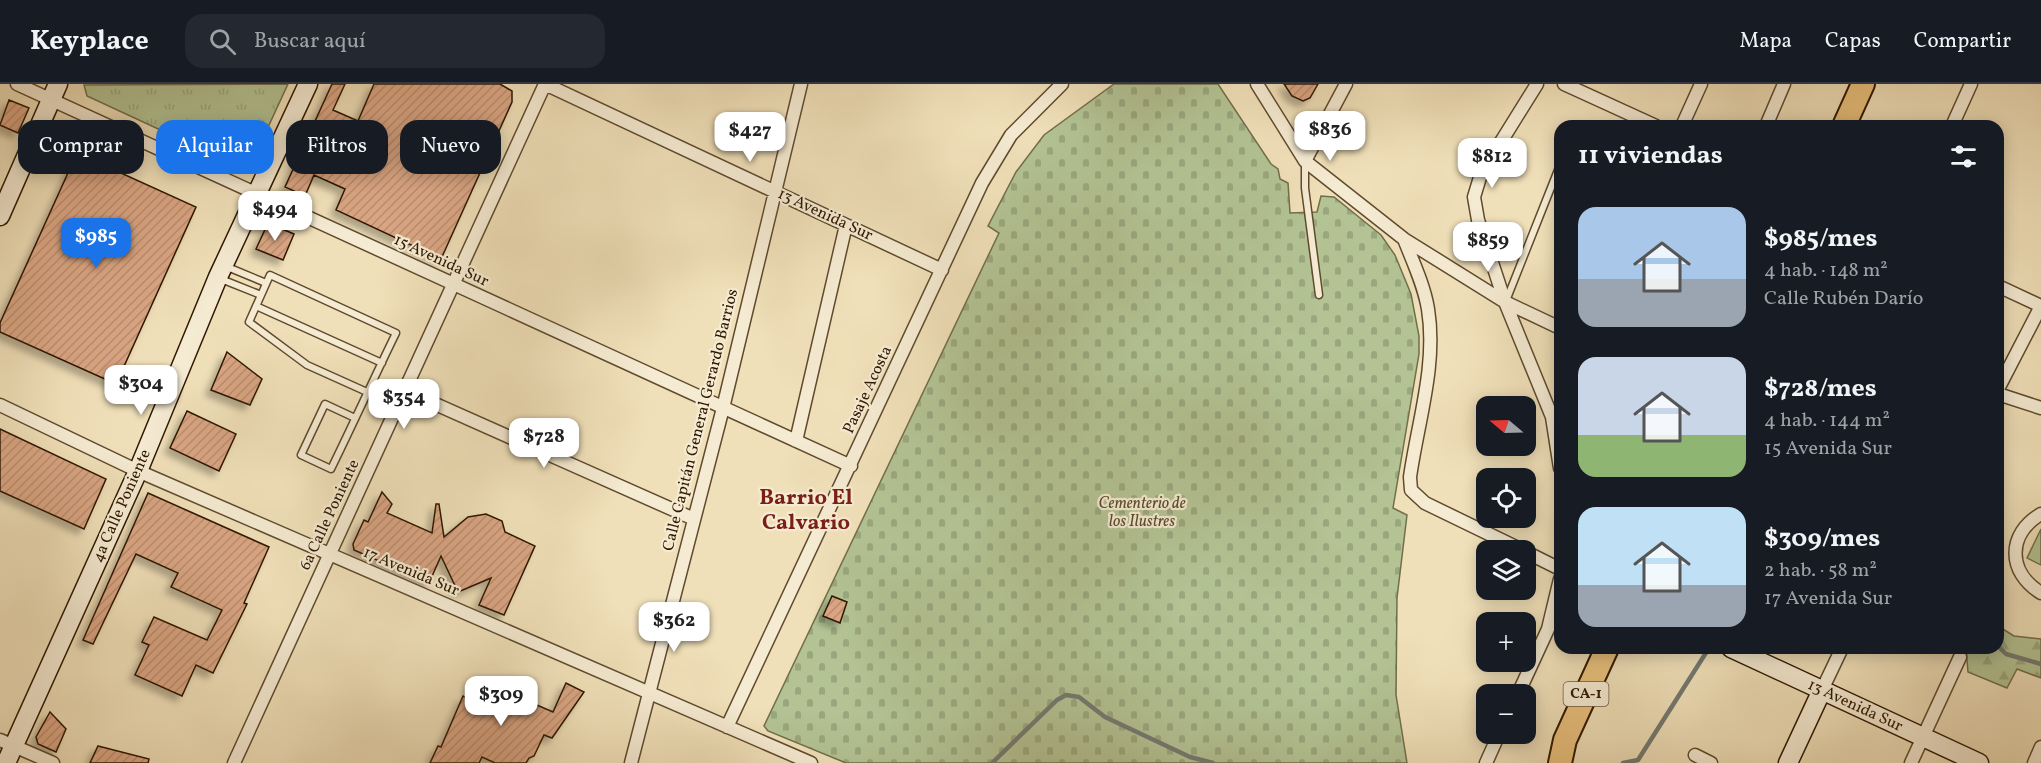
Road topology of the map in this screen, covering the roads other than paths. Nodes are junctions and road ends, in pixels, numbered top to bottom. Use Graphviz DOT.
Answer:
graph roads {
  1 [pos="17,84"];
  2 [pos="308,84"];
  3 [pos="545,84"];
  4 [pos="801,84"];
  5 [pos="1062,84"];
  6 [pos="1257,84"];
  7 [pos="1346,84"];
  8 [pos="1537,84"];
  9 [pos="1564,84"];
  10 [pos="1701,84"];
  11 [pos="1784,84"];
  12 [pos="1863,84"];
  13 [pos="1971,84"];
  14 [pos="55,92"];
  15 [pos="1643,120"];
  16 [pos="1685,120"];
  17 [pos="1769,120"];
  18 [pos="1847,120"];
  19 [pos="1955,120"];
  20 [pos="1305,161"];
  21 [pos="1554,180"];
  22 [pos="775,192"];
  23 [pos="256,194"];
  24 [pos="0,216"];
  25 [pos="846,225"];
  26 [pos="1404,239"];
  27 [pos="942,270"];
  28 [pos="220,271"];
  29 [pos="266,283"];
  30 [pos="455,285"];
  31 [pos="2004,289"];
  32 [pos="261,295"];
  33 [pos="1319,295"];
  34 [pos="1505,302"];
  35 [pos="256,306"];
  36 [pos="1554,325"];
  37 [pos="382,363"];
  38 [pos="2004,380"];
  39 [pos="406,391"];
  40 [pos="367,392"];
  41 [pos="2004,394"];
  42 [pos="0,405"];
  43 [pos="723,408"];
  44 [pos="2041,408"];
  45 [pos="355,418"];
  46 [pos="1554,429"];
  47 [pos="796,441"];
  48 [pos="851,466"];
  49 [pos="138,471"];
  50 [pos="2041,514"];
  51 [pos="694,519"];
  52 [pos="1501,540"];
  53 [pos="329,555"];
  54 [pos="1536,557"];
  55 [pos="1554,566"];
  56 [pos="2041,592"];
  57 [pos="1554,604"];
  58 [pos="1604,654"];
  59 [pos="1744,654"];
  60 [pos="1839,654"];
  61 [pos="1960,657"];
  62 [pos="1523,684"];
  63 [pos="1822,690"];
  64 [pos="648,692"];
  65 [pos="727,727"];
  66 [pos="1923,737"];
  67 [pos="1565,740"];
  68 [pos="7,743"];
  69 [pos="1495,744"];
  70 [pos="2041,747"];
  71 [pos="1695,756"];
  72 [pos="6,763"];
  73 [pos="53,763"];
  74 [pos="234,763"];
  75 [pos="631,763"];
  76 [pos="811,763"];
  77 [pos="1486,763"];
  78 [pos="1548,763"];
  79 [pos="1560,763"];
  80 [pos="1711,763"];
  81 [pos="1788,763"];
  82 [pos="1911,763"];
  83 [pos="1979,763"];
  84 [pos="2034,763"];
  1 -- 14 [label="street, 15 Avenida Sur"];
  2 -- 23 [label="street, 4a Calle Poniente"];
  3 -- 22 [label="street, 13 Avenida Sur"];
  3 -- 30 [label="street, 6a Calle Poniente"];
  4 -- 22 [label="street, Calle Capitán General Gerardo Barrios"];
  5 -- 27 [label="street, Pasaje Acosta"];
  6 -- 20 [label="street"];
  7 -- 20 [label="street"];
  8 -- 34 [label="street"];
  9 -- 15 [label="street"];
  10 -- 16 [label="street"];
  11 -- 17 [label="street"];
  12 -- 18 [label="highway"];
  13 -- 19 [label="street"];
  14 -- 23 [label="street, 15 Avenida Sur"];
  14 -- 24 [label="street"];
  20 -- 26 [label="street"];
  20 -- 33 [label="lane"];
  21 -- 34 [label="lane"];
  22 -- 25 [label="street, 13 Avenida Sur"];
  22 -- 43 [label="street, Calle Capitán General Gerardo Barrios"];
  23 -- 28 [label="street, 4a Calle Poniente"];
  23 -- 30 [label="street, 15 Avenida Sur"];
  25 -- 27 [label="street, 13 Avenida Sur"];
  25 -- 47 [label="street"];
  26 -- 34 [label="street"];
  26 -- 52 [label="street"];
  27 -- 48 [label="street, Pasaje Acosta"];
  28 -- 29 [label="lane"];
  28 -- 32 [label="lane"];
  28 -- 49 [label="street, 4a Calle Poniente"];
  29 -- 32 [label="lane"];
  29 -- 37 [label="lane"];
  30 -- 39 [label="street, 6a Calle Poniente"];
  30 -- 43 [label="street, 15 Avenida Sur"];
  31 -- 38 [label="street"];
  32 -- 35 [label="lane"];
  34 -- 36 [label="street"];
  34 -- 46 [label="street"];
  35 -- 37 [label="lane"];
  35 -- 40 [label="lane"];
  37 -- 40 [label="lane"];
  39 -- 51 [label="street"];
  39 -- 53 [label="street, 6a Calle Poniente"];
  40 -- 45 [label="lane"];
  41 -- 44 [label="street"];
  42 -- 49 [label="street, 17 Avenida Sur"];
  43 -- 47 [label="street, 15 Avenida Sur"];
  43 -- 51 [label="street, Calle Capitán General Gerardo Barrios"];
  45 -- 45 [label="lane"];
  47 -- 48 [label="street, 15 Avenida Sur"];
  48 -- 65 [label="street, Pasaje Acosta"];
  49 -- 53 [label="street, 17 Avenida Sur"];
  49 -- 68 [label="street, 4a Calle Poniente"];
  50 -- 56 [label="street"];
  51 -- 64 [label="street, Calle Capitán General Gerardo Barrios"];
  53 -- 64 [label="street, 17 Avenida Sur"];
  53 -- 74 [label="street, 6a Calle Poniente"];
  54 -- 55 [label="street"];
  57 -- 62 [label="street"];
  58 -- 67 [label="highway, CA-1"];
  59 -- 63 [label="street, 13 Avenida Sur"];
  60 -- 63 [label="street"];
  61 -- 66 [label="street"];
  63 -- 66 [label="street, 13 Avenida Sur"];
  63 -- 81 [label="street"];
  64 -- 65 [label="street, 17 Avenida Sur"];
  64 -- 75 [label="street, Calle Capitán General Gerardo Barrios"];
  65 -- 76 [label="street, 17 Avenida Sur"];
  66 -- 82 [label="street"];
  66 -- 83 [label="street, 13 Avenida Sur"];
  67 -- 78 [label="highway, CA-1"];
  67 -- 79 [label="highway, CA-1"];
  68 -- 72 [label="street, 4a Calle Poniente"];
  68 -- 73 [label="street"];
  69 -- 77 [label="street"];
  70 -- 84 [label="street"];
  71 -- 80 [label="street"];
}
